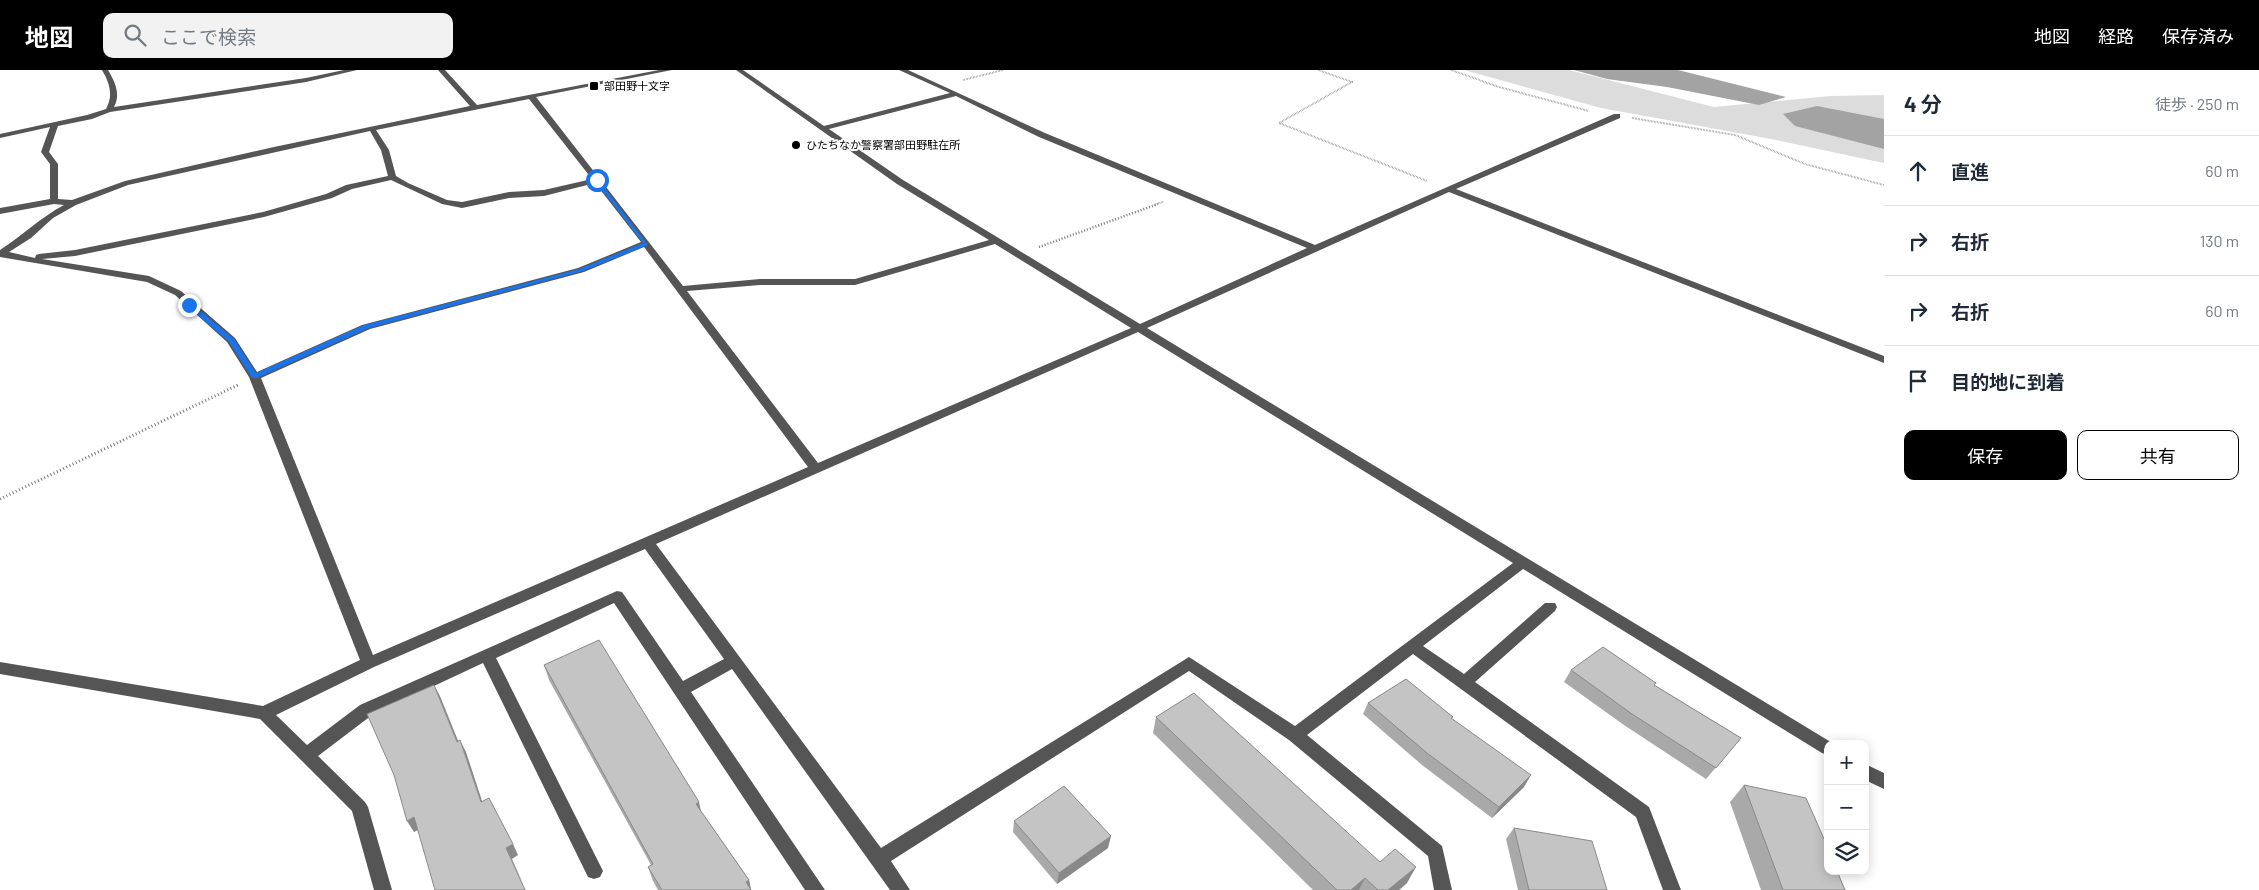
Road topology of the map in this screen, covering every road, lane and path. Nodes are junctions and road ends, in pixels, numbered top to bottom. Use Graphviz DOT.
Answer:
graph roads {
  1 [pos="105,70"];
  2 [pos="354,70"];
  3 [pos="441,70"];
  4 [pos="669,70"];
  5 [pos="739,70"];
  6 [pos="902,70"];
  7 [pos="1003,70"];
  8 [pos="1318,70"];
  9 [pos="1451,70"];
  10 [pos="940,86"];
  11 [pos="956,94"];
  12 [pos="531,96"];
  13 [pos="475,107"];
  14 [pos="110,110"];
  15 [pos="1617,116"];
  16 [pos="55,124"];
  17 [pos="823,128"];
  18 [pos="372,129"];
  19 [pos="0,136"];
  20 [pos="392,177"];
  21 [pos="597,180"];
  22 [pos="1884,185"];
  23 [pos="1448,189"];
  24 [pos="1184,194"];
  25 [pos="54,200"];
  26 [pos="72,203"];
  27 [pos="0,211"];
  28 [pos="996,241"];
  29 [pos="646,243"];
  30 [pos="1315,248"];
  31 [pos="1,253"];
  32 [pos="1018,254"];
  33 [pos="21,259"];
  34 [pos="681,289"];
  35 [pos="1139,328"];
  36 [pos="1884,360"];
  37 [pos="255,377"];
  38 [pos="816,469"];
  39 [pos="0,499"];
  40 [pos="647,542"];
  41 [pos="1523,562"];
  42 [pos="1550,607"];
  43 [pos="1413,646"];
  44 [pos="487,655"];
  45 [pos="734,661"];
  46 [pos="369,663"];
  47 [pos="0,668"];
  48 [pos="1464,683"];
  49 [pos="681,690"];
  50 [pos="264,713"];
  51 [pos="1295,735"];
  52 [pos="1824,746"];
  53 [pos="307,755"];
  54 [pos="1869,773"];
  55 [pos="1884,782"];
  56 [pos="879,859"];
  57 [pos="594,871"];
  58 [pos="383,890"];
  59 [pos="816,890"];
  60 [pos="901,890"];
  61 [pos="1443,890"];
  62 [pos="1672,890"];
  1 -- 14 [label="street"];
  2 -- 14 [label="street"];
  3 -- 13 [label="street"];
  4 -- 12 [label="street"];
  5 -- 17 [label="street"];
  6 -- 10 [label="street"];
  7 -- 10 [label="path"];
  8 -- 23 [label="path"];
  9 -- 15 [label="path"];
  10 -- 11 [label="street"];
  11 -- 17 [label="street"];
  11 -- 24 [label="street"];
  12 -- 13 [label="street"];
  12 -- 21 [label="street"];
  13 -- 18 [label="street"];
  14 -- 16 [label="street"];
  15 -- 22 [label="path"];
  15 -- 23 [label="street"];
  16 -- 19 [label="street"];
  16 -- 25 [label="street"];
  17 -- 28 [label="street"];
  18 -- 20 [label="street"];
  18 -- 26 [label="street"];
  20 -- 21 [label="street"];
  20 -- 33 [label="street"];
  21 -- 29 [label="street"];
  23 -- 30 [label="street"];
  23 -- 36 [label="street"];
  24 -- 30 [label="street"];
  24 -- 32 [label="path"];
  25 -- 26 [label="street"];
  25 -- 27 [label="street"];
  26 -- 31 [label="street"];
  28 -- 32 [label="street"];
  28 -- 34 [label="street"];
  29 -- 34 [label="street"];
  29 -- 37 [label="street"];
  30 -- 35 [label="street"];
  31 -- 33 [label="street"];
  32 -- 35 [label="street"];
  33 -- 37 [label="street"];
  34 -- 38 [label="street"];
  35 -- 38 [label="street"];
  35 -- 41 [label="street"];
  37 -- 39 [label="path"];
  37 -- 46 [label="street"];
  38 -- 40 [label="street"];
  40 -- 45 [label="street"];
  40 -- 46 [label="street"];
  41 -- 43 [label="street"];
  41 -- 52 [label="street"];
  42 -- 48 [label="street"];
  43 -- 48 [label="street"];
  43 -- 51 [label="street"];
  44 -- 49 [label="street"];
  44 -- 53 [label="street"];
  44 -- 57 [label="street"];
  45 -- 49 [label="street"];
  45 -- 56 [label="street"];
  46 -- 50 [label="street"];
  47 -- 50 [label="street"];
  48 -- 62 [label="street"];
  49 -- 59 [label="street"];
  50 -- 53 [label="street"];
  51 -- 56 [label="street"];
  51 -- 61 [label="street"];
  53 -- 58 [label="street"];
  54 -- 55 [label="street"];
  56 -- 60 [label="street"];
}
